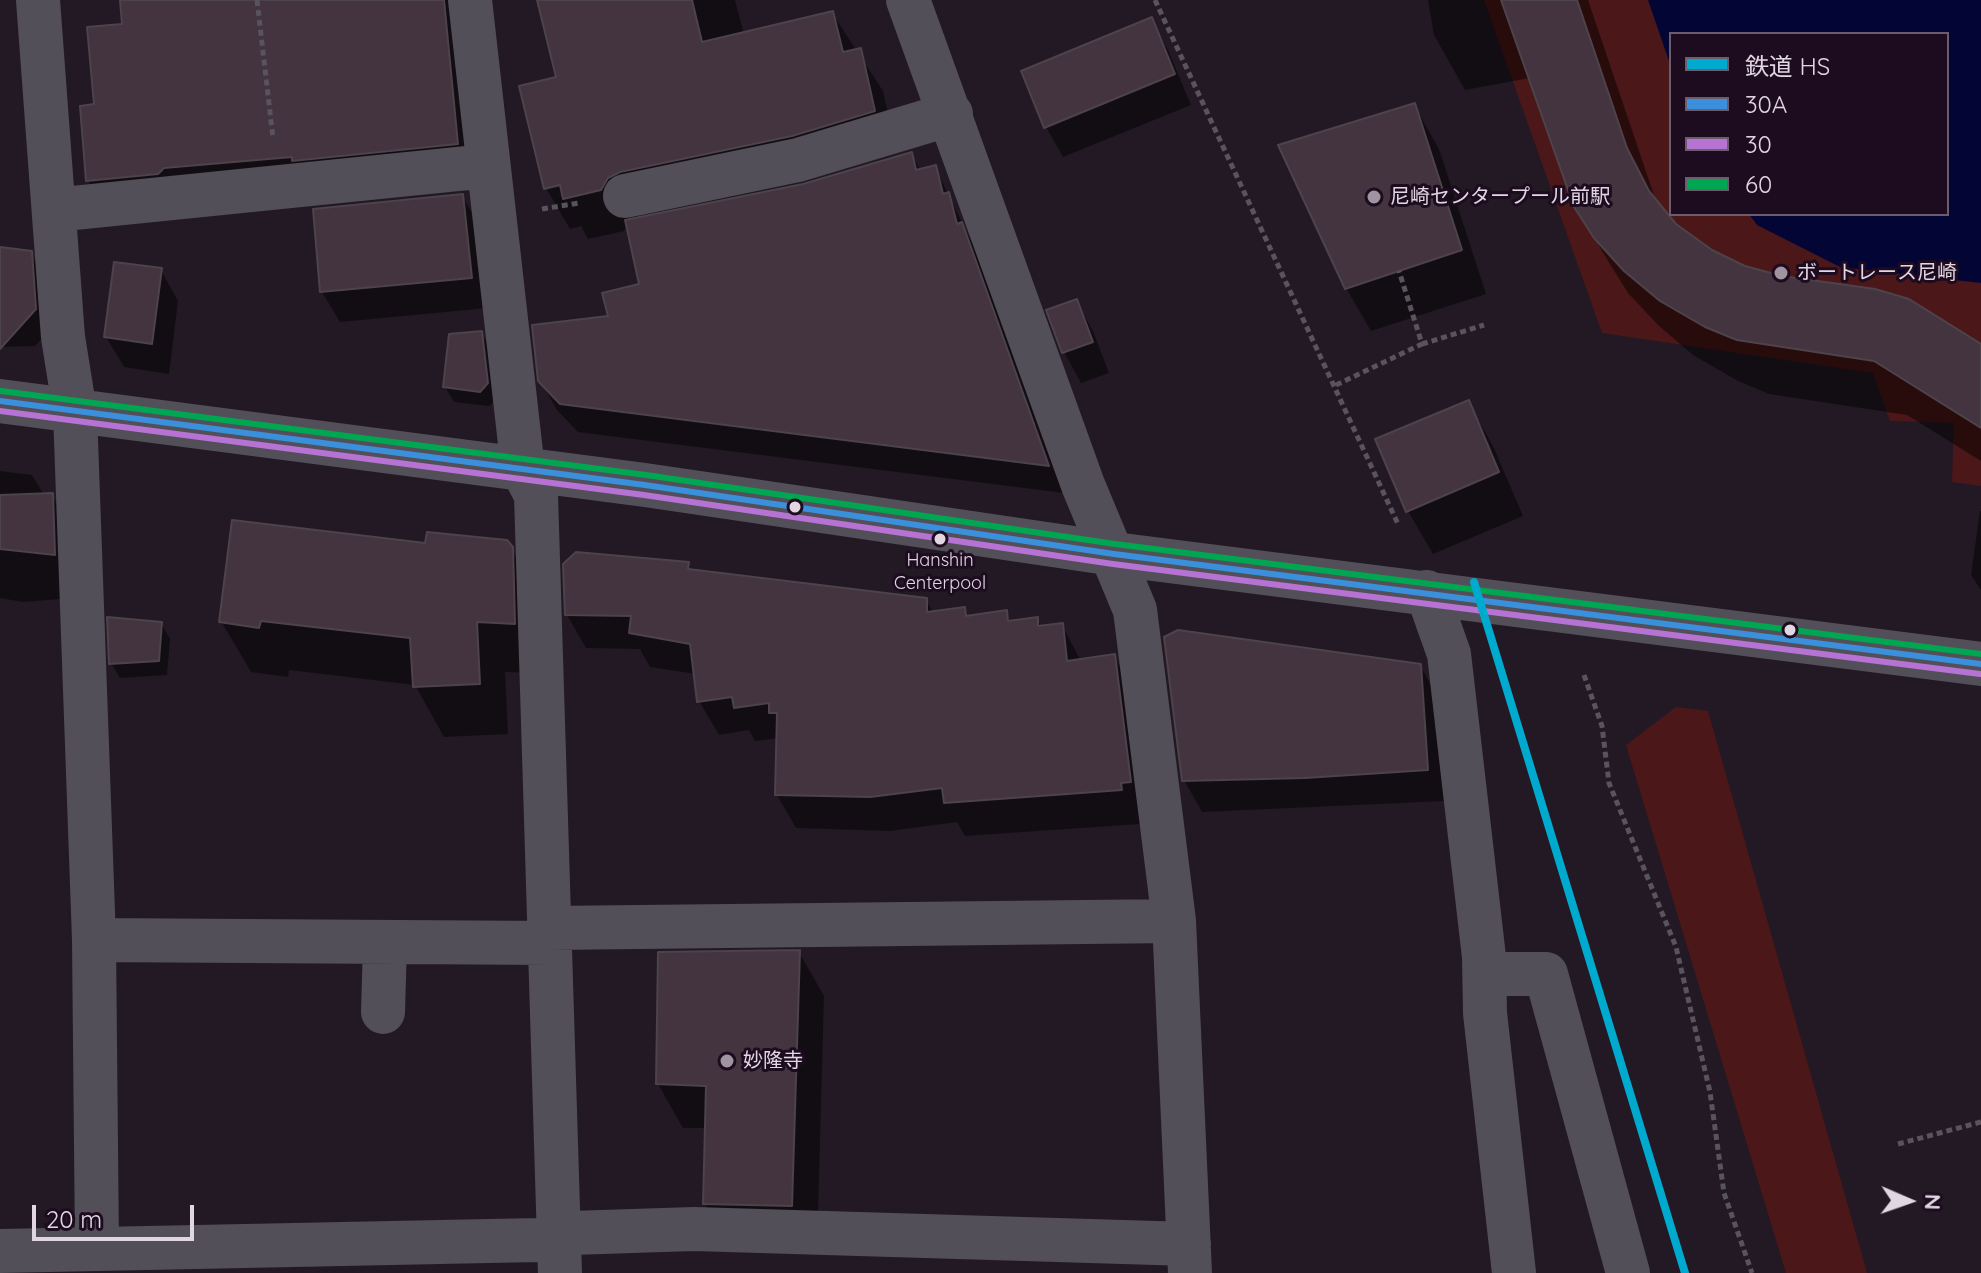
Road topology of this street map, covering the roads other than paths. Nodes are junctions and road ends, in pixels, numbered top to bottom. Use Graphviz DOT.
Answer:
graph roads {
  1 [pos="38,0"];
  2 [pos="470,0"];
  3 [pos="908,0"];
  4 [pos="951,114"];
  5 [pos="487,166"];
  6 [pos="625,196"];
  7 [pos="54,210"];
  8 [pos="0,401"];
  9 [pos="75,412"];
  10 [pos="523,470"];
  11 [pos="1114,554"];
  12 [pos="1427,592"];
  13 [pos="1981,664"];
  14 [pos="1174,921"];
  15 [pos="550,936"];
  16 [pos="94,940"];
  17 [pos="385,942"];
  18 [pos="1485,974"];
  19 [pos="383,1012"];
  20 [pos="97,1248"];
  21 [pos="0,1251"];
  22 [pos="559,1254"];
  23 [pos="1190,1258"];
  24 [pos="280,1259"];
  25 [pos="1514,1273"];
  26 [pos="1628,1273"];
  1 -- 7 [label="street"];
  2 -- 5 [label="street"];
  3 -- 4 [label="street"];
  4 -- 6 [label="street"];
  4 -- 11 [label="street"];
  5 -- 7 [label="street"];
  5 -- 10 [label="street"];
  7 -- 9 [label="street"];
  8 -- 9 [label="street"];
  9 -- 10 [label="street"];
  9 -- 16 [label="street"];
  10 -- 11 [label="street"];
  10 -- 15 [label="street"];
  11 -- 12 [label="street"];
  11 -- 14 [label="street"];
  12 -- 13 [label="street"];
  12 -- 18 [label="street"];
  14 -- 15 [label="street"];
  14 -- 23 [label="street"];
  15 -- 17 [label="street"];
  15 -- 22 [label="street"];
  16 -- 17 [label="street"];
  16 -- 20 [label="street"];
  17 -- 19 [label="street"];
  18 -- 25 [label="street"];
  18 -- 26 [label="street"];
  20 -- 21 [label="street"];
  20 -- 24 [label="street"];
  22 -- 23 [label="street"];
  22 -- 24 [label="street"];
}
